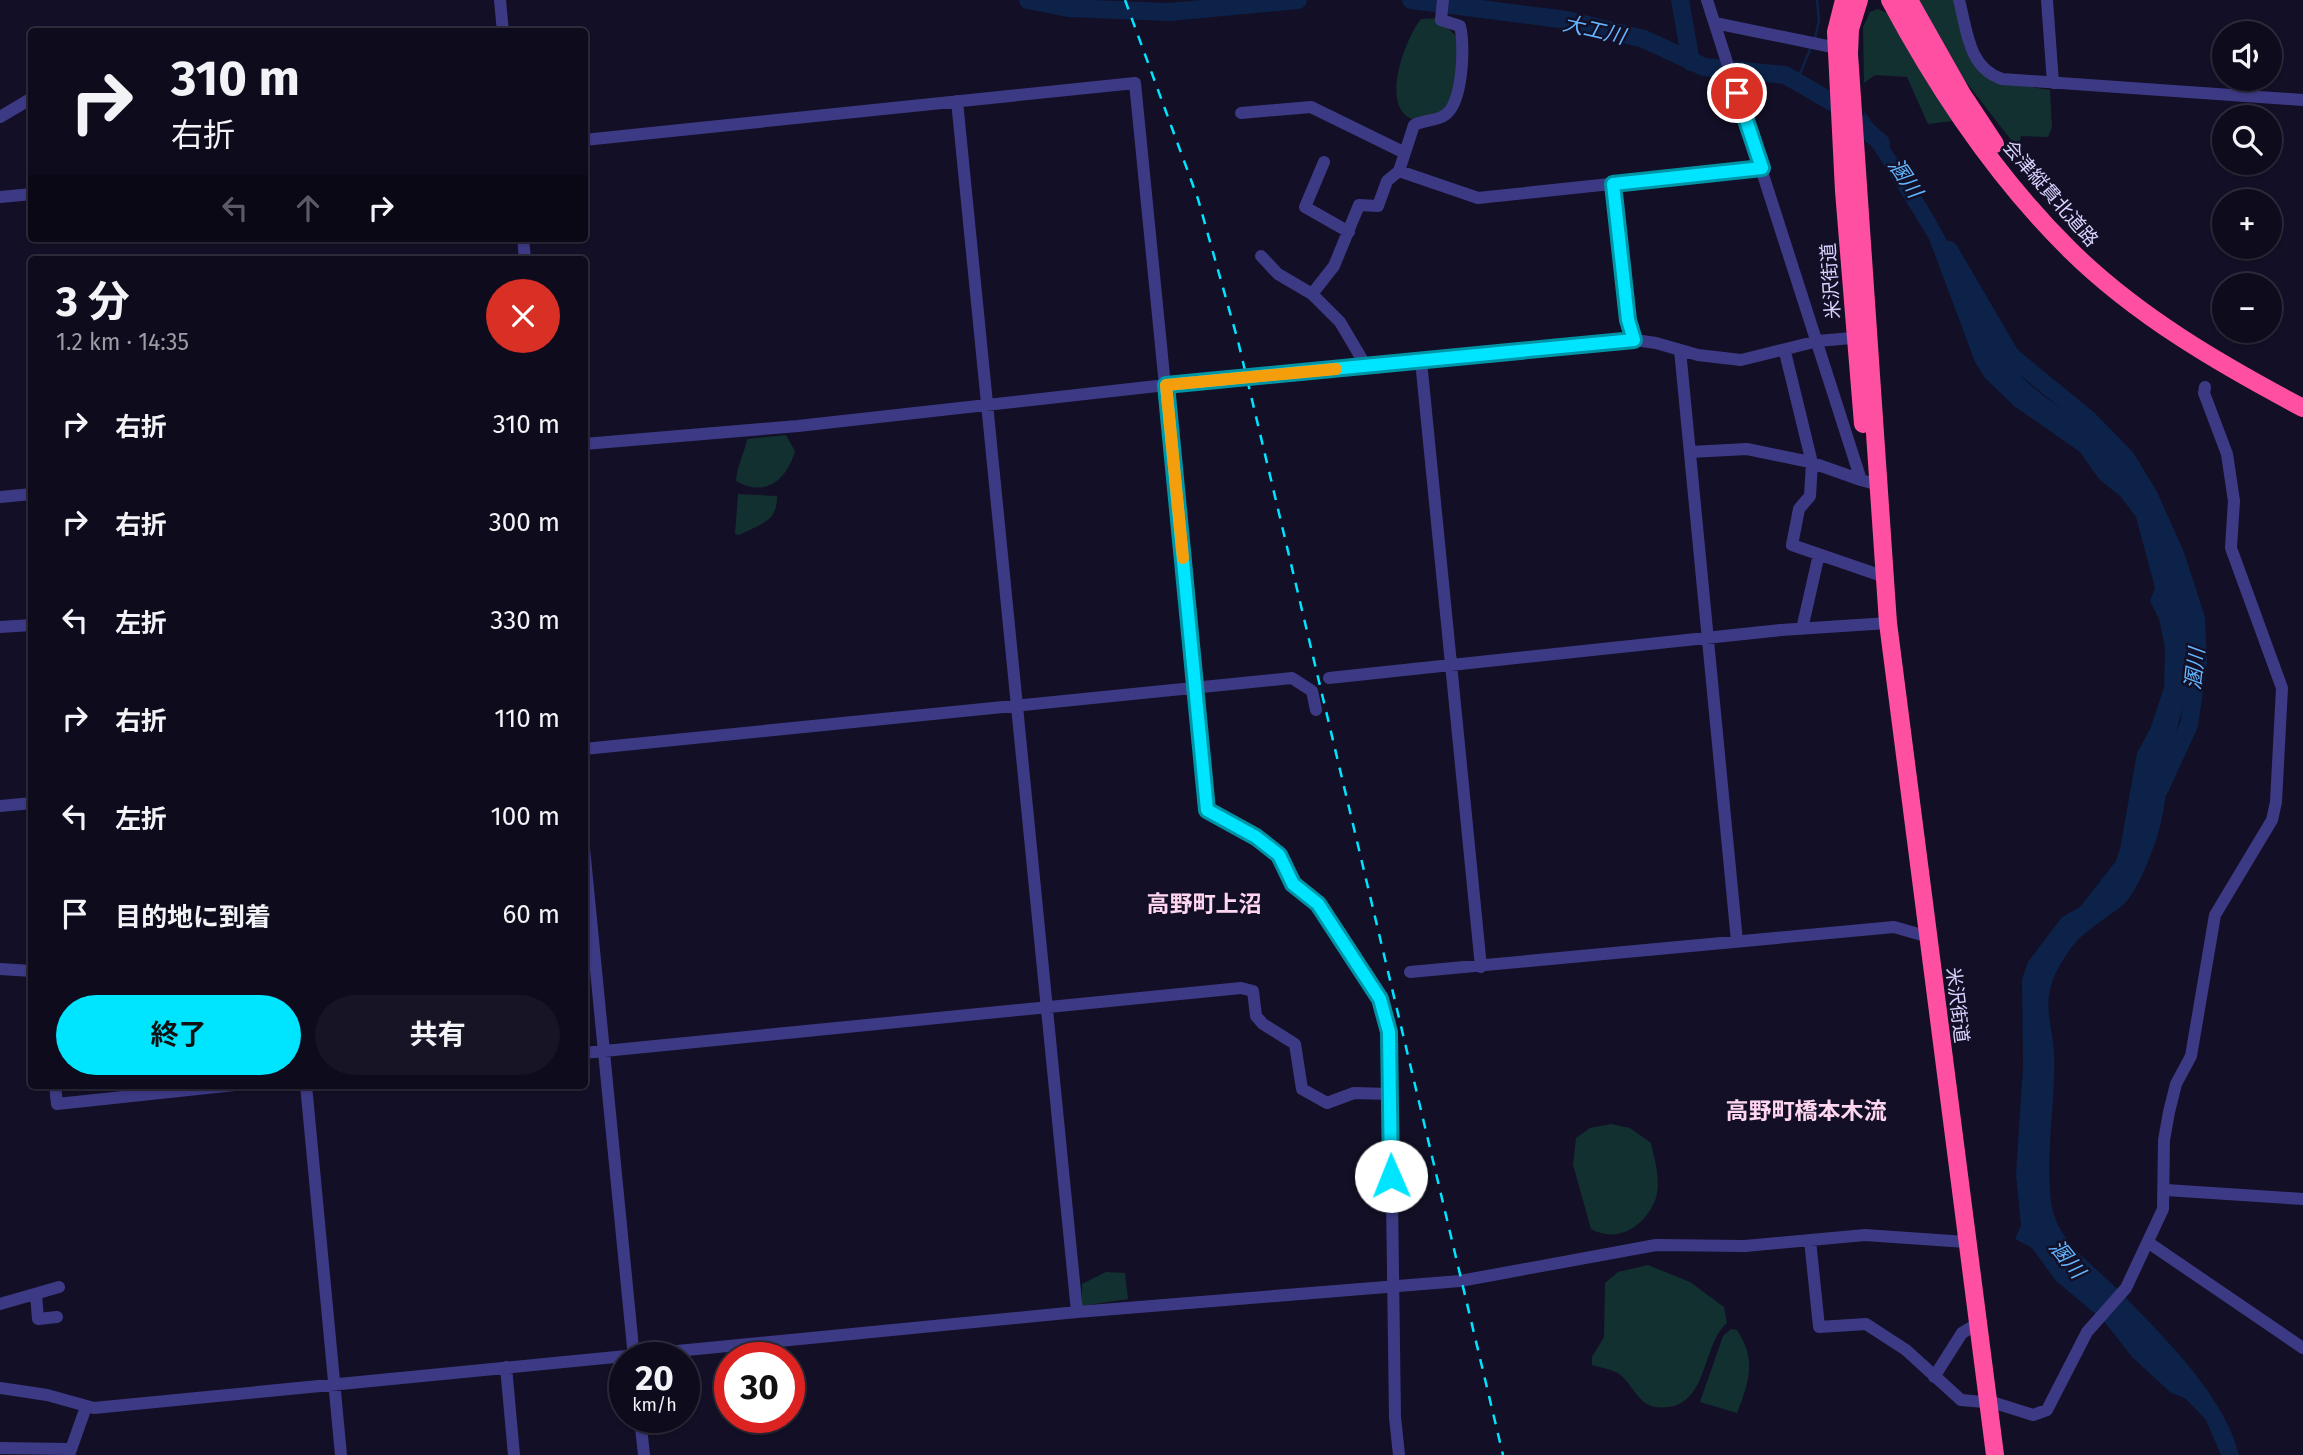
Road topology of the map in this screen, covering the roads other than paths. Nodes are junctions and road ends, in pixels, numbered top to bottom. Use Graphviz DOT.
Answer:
graph roads {
  1 [pos="500,0"];
  2 [pos="1443,0"];
  3 [pos="1707,0"];
  4 [pos="1844,0"];
  5 [pos="1859,0"];
  6 [pos="1890,0"];
  7 [pos="1909,0"];
  8 [pos="1959,0"];
  9 [pos="2047,0"];
  10 [pos="1714,23"];
  11 [pos="503,28"];
  12 [pos="1841,52"];
  13 [pos="2053,83"];
  14 [pos="28,100"];
  15 [pos="2303,100"];
  16 [pos="957,101"];
  17 [pos="1241,113"];
  18 [pos="0,117"];
  19 [pos="588,140"];
  20 [pos="1404,152"];
  21 [pos="1324,162"];
  22 [pos="1762,168"];
  23 [pos="1399,171"];
  24 [pos="1613,184"];
  25 [pos="28,194"];
  26 [pos="0,197"];
  27 [pos="1349,232"];
  28 [pos="1261,256"];
  29 [pos="1312,294"];
  30 [pos="1861,337"];
  31 [pos="1634,340"];
  32 [pos="1818,341"];
  33 [pos="1680,350"];
  34 [pos="1785,352"];
  35 [pos="1421,361"];
  36 [pos="1366,366"];
  37 [pos="1166,385"];
  38 [pos="2205,387"];
  39 [pos="2303,400"];
  40 [pos="988,404"];
  41 [pos="2303,408"];
  42 [pos="588,444"];
  43 [pos="1690,452"];
  44 [pos="1812,463"];
  45 [pos="1870,483"];
  46 [pos="28,494"];
  47 [pos="0,497"];
  48 [pos="1819,554"];
  49 [pos="1885,568"];
  50 [pos="1888,623"];
  51 [pos="28,625"];
  52 [pos="0,627"];
  53 [pos="1802,629"];
  54 [pos="1708,639"];
  55 [pos="1451,666"];
  56 [pos="1329,678"];
  57 [pos="1196,690"];
  58 [pos="1017,707"];
  59 [pos="1315,710"];
  60 [pos="588,750"];
  61 [pos="28,803"];
  62 [pos="0,806"];
  63 [pos="588,891"];
  64 [pos="1929,937"];
  65 [pos="1737,942"];
  66 [pos="1481,967"];
  67 [pos="0,969"];
  68 [pos="28,971"];
  69 [pos="1410,972"];
  70 [pos="1047,1009"];
  71 [pos="603,1051"];
  72 [pos="588,1053"];
  73 [pos="55,1089"];
  74 [pos="198,1089"];
  75 [pos="306,1089"];
  76 [pos="1390,1094"];
  77 [pos="2166,1190"];
  78 [pos="2303,1199"];
  79 [pos="1810,1240"];
  80 [pos="1966,1242"];
  81 [pos="2149,1243"];
  82 [pos="59,1287"];
  83 [pos="1392,1287"];
  84 [pos="36,1294"];
  85 [pos="0,1304"];
  86 [pos="1077,1312"];
  87 [pos="57,1317"];
  88 [pos="1977,1324"];
  89 [pos="633,1342"];
  90 [pos="2303,1348"];
  91 [pos="700,1349"];
  92 [pos="609,1358"];
  93 [pos="506,1367"];
  94 [pos="1934,1377"];
  95 [pos="335,1383"];
  96 [pos="0,1388"];
  97 [pos="1987,1402"];
  98 [pos="86,1406"];
  99 [pos="642,1433"];
  100 [pos="0,1448"];
  101 [pos="69,1452"];
  102 [pos="341,1455"];
  103 [pos="514,1455"];
  104 [pos="644,1455"];
  105 [pos="1399,1455"];
  106 [pos="1995,1455"];
  1 -- 11 [label="street"];
  2 -- 20 [label="street"];
  3 -- 10 [label="street"];
  4 -- 12 [label="highway, 米沢街道"];
  5 -- 12 [label="highway, 米沢街道"];
  6 -- 41 [label="highway, 会津縦貫北道路"];
  7 -- 39 [label="highway, 会津縦貫北道路"];
  8 -- 13 [label="street"];
  9 -- 13 [label="street"];
  10 -- 12 [label="street"];
  10 -- 22 [label="street"];
  12 -- 30 [label="highway, 米沢街道"];
  13 -- 15 [label="street"];
  14 -- 18 [label="street"];
  16 -- 19 [label="street"];
  16 -- 37 [label="street"];
  16 -- 40 [label="street"];
  17 -- 20 [label="street"];
  20 -- 23 [label="street"];
  21 -- 27 [label="street"];
  22 -- 24 [label="street"];
  22 -- 32 [label="street"];
  23 -- 24 [label="street"];
  23 -- 27 [label="street"];
  24 -- 31 [label="street"];
  25 -- 26 [label="street"];
  27 -- 29 [label="street"];
  28 -- 29 [label="street"];
  29 -- 36 [label="street"];
  30 -- 32 [label="street"];
  30 -- 45 [label="highway, 米沢街道"];
  31 -- 33 [label="street"];
  31 -- 35 [label="street"];
  32 -- 34 [label="street"];
  32 -- 45 [label="street"];
  33 -- 34 [label="street"];
  33 -- 43 [label="street"];
  34 -- 44 [label="street"];
  35 -- 36 [label="street"];
  35 -- 55 [label="street"];
  36 -- 37 [label="street"];
  37 -- 40 [label="street"];
  37 -- 57 [label="street"];
  38 -- 77 [label="street"];
  40 -- 42 [label="street"];
  40 -- 58 [label="street"];
  43 -- 44 [label="street"];
  43 -- 54 [label="street"];
  44 -- 45 [label="street"];
  44 -- 48 [label="street"];
  45 -- 49 [label="highway, 米沢街道"];
  46 -- 47 [label="street"];
  48 -- 49 [label="street"];
  48 -- 53 [label="street"];
  49 -- 50 [label="highway, 米沢街道"];
  50 -- 53 [label="street"];
  50 -- 64 [label="highway, 米沢街道"];
  51 -- 52 [label="street"];
  53 -- 54 [label="street"];
  54 -- 55 [label="street"];
  54 -- 65 [label="street"];
  55 -- 56 [label="street"];
  55 -- 66 [label="street"];
  57 -- 58 [label="street"];
  57 -- 59 [label="street"];
  57 -- 76 [label="street"];
  58 -- 60 [label="street"];
  58 -- 70 [label="street"];
  61 -- 62 [label="street"];
  63 -- 71 [label="street"];
  64 -- 65 [label="street"];
  64 -- 80 [label="highway, 米沢街道"];
  65 -- 66 [label="street"];
  66 -- 69 [label="street"];
  67 -- 68 [label="street"];
  70 -- 71 [label="street"];
  70 -- 76 [label="street"];
  70 -- 86 [label="street"];
  71 -- 72 [label="street"];
  71 -- 89 [label="street"];
  73 -- 74 [label="street"];
  75 -- 95 [label="street"];
  76 -- 83 [label="street"];
  77 -- 78 [label="street"];
  77 -- 81 [label="street"];
  79 -- 80 [label="street"];
  79 -- 83 [label="street"];
  79 -- 94 [label="street"];
  80 -- 88 [label="highway, 米沢街道"];
  81 -- 90 [label="street"];
  81 -- 97 [label="street"];
  82 -- 84 [label="street"];
  83 -- 86 [label="street"];
  83 -- 105 [label="street"];
  84 -- 85 [label="street"];
  84 -- 87 [label="street"];
  86 -- 91 [label="street"];
  88 -- 94 [label="street"];
  88 -- 97 [label="highway, 米沢街道"];
  92 -- 93 [label="street"];
  93 -- 95 [label="street"];
  93 -- 103 [label="street"];
  94 -- 97 [label="street"];
  95 -- 98 [label="street"];
  95 -- 102 [label="street"];
  96 -- 98 [label="street"];
  97 -- 106 [label="highway, 米沢街道"];
  98 -- 101 [label="street"];
  99 -- 104 [label="street"];
  100 -- 101 [label="street"];
}
